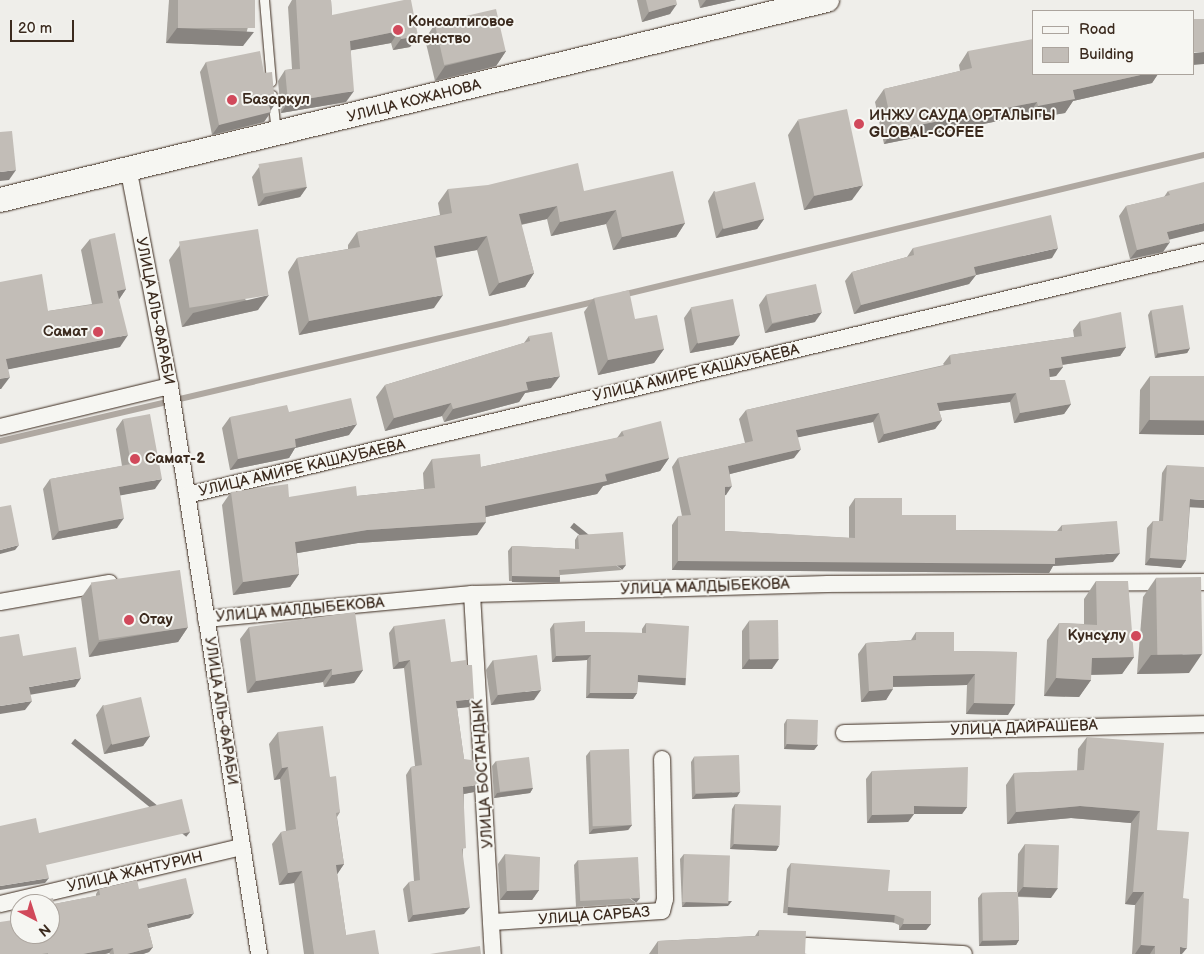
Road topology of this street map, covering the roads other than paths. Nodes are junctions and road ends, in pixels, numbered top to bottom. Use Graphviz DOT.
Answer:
graph roads {
  1 [pos="264,0"];
  2 [pos="827,0"];
  3 [pos="276,135"];
  4 [pos="129,172"];
  5 [pos="0,200"];
  6 [pos="1204,252"];
  7 [pos="170,386"];
  8 [pos="0,427"];
  9 [pos="187,495"];
  10 [pos="196,568"];
  11 [pos="176,572"];
  12 [pos="127,580"];
  13 [pos="1204,582"];
  14 [pos="472,594"];
  15 [pos="0,602"];
  16 [pos="206,619"];
  17 [pos="1204,724"];
  18 [pos="844,733"];
  19 [pos="662,759"];
  20 [pos="242,847"];
  21 [pos="0,904"];
  22 [pos="493,922"];
  23 [pos="806,946"];
  24 [pos="259,954"];
  25 [pos="493,954"];
  26 [pos="964,954"];
  1 -- 3 [label="lane"];
  2 -- 3 [label="main road, УЛИЦА КОЖАНОВА"];
  3 -- 4 [label="main road, УЛИЦА КОЖАНОВА"];
  4 -- 5 [label="main road, УЛИЦА КОЖАНОВА"];
  4 -- 7 [label="street, УЛИЦА АЛЬ-ФАРАБИ"];
  6 -- 9 [label="street, УЛИЦА АМИРЕ КАШАУБАЕВА"];
  7 -- 8 [label="street"];
  7 -- 9 [label="street, УЛИЦА АЛЬ-ФАРАБИ"];
  9 -- 10 [label="street, УЛИЦА АЛЬ-ФАРАБИ"];
  10 -- 11 [label="street"];
  10 -- 16 [label="street, УЛИЦА АЛЬ-ФАРАБИ"];
  12 -- 15 [label="street"];
  13 -- 14 [label="street, УЛИЦА МАЛДЫБЕКОВА"];
  14 -- 16 [label="street, УЛИЦА МАЛДЫБЕКОВА"];
  14 -- 22 [label="street, УЛИЦА БОСТАНДЫК"];
  16 -- 20 [label="street, УЛИЦА АЛЬ-ФАРАБИ"];
  17 -- 18 [label="street, УЛИЦА ДАЙРАШЕВА"];
  19 -- 22 [label="street, УЛИЦА САРБАЗ"];
  20 -- 21 [label="street, УЛИЦА ЖАНТУРИН"];
  20 -- 24 [label="street, УЛИЦА АЛЬ-ФАРАБИ"];
  22 -- 25 [label="street, УЛИЦА БОСТАНДЫК"];
  23 -- 26 [label="street"];
}
